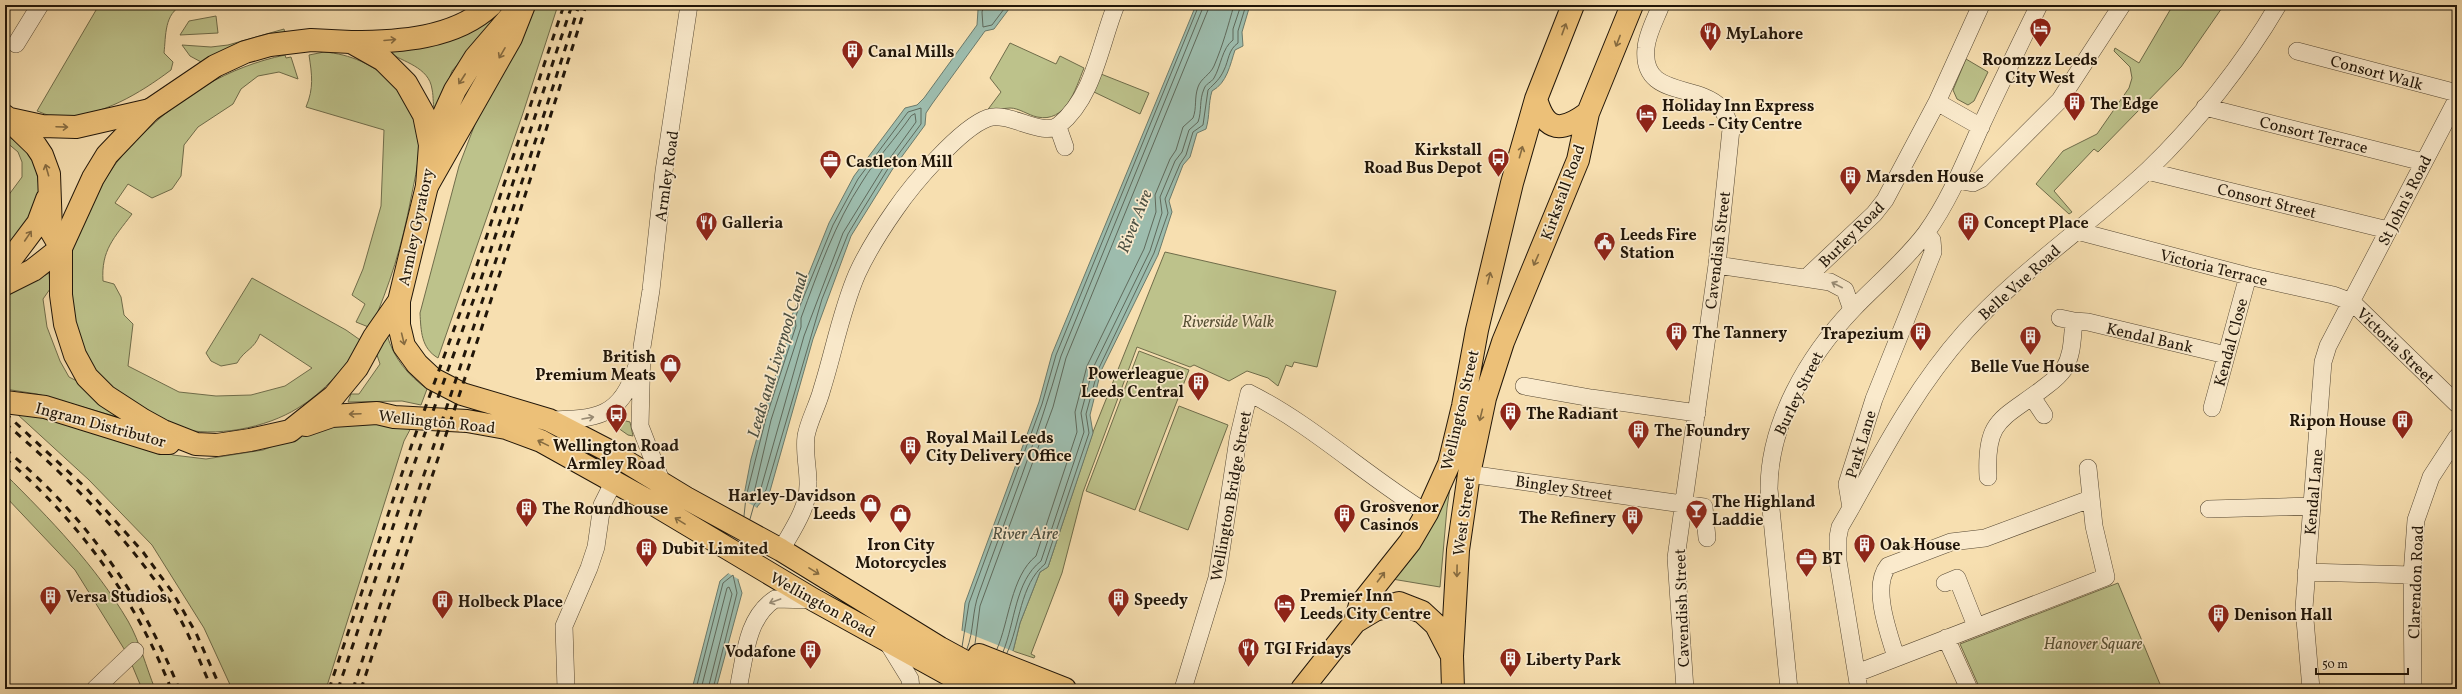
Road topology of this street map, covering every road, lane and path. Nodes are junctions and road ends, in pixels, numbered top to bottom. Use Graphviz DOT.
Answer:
graph roads {
  1 [pos="40,5"];
  2 [pos="491,5"];
  3 [pos="523,5"];
  4 [pos="689,5"];
  5 [pos="1116,5"];
  6 [pos="1573,5"];
  7 [pos="1632,5"];
  8 [pos="1662,5"];
  9 [pos="1982,5"];
  10 [pos="2038,5"];
  11 [pos="2122,5"];
  12 [pos="2278,5"];
  13 [pos="351,42"];
  14 [pos="16,44"];
  15 [pos="2297,51"];
  16 [pos="2457,93"];
  17 [pos="1536,99"];
  18 [pos="2457,99"];
  19 [pos="1937,102"];
  20 [pos="2205,107"];
  21 [pos="150,110"];
  22 [pos="1588,114"];
  23 [pos="8,118"];
  24 [pos="1058,127"];
  25 [pos="1981,127"];
  26 [pos="430,144"];
  27 [pos="1065,147"];
  28 [pos="2423,162"];
  29 [pos="2147,171"];
  30 [pos="1957,180"];
  31 [pos="427,186"];
  32 [pos="50,192"];
  33 [pos="2388,230"];
  34 [pos="2077,231"];
  35 [pos="1926,233"];
  36 [pos="60,248"];
  37 [pos="1717,265"];
  38 [pos="5,267"];
  39 [pos="2248,276"];
  40 [pos="1806,278"];
  41 [pos="5,284"];
  42 [pos="399,301"];
  43 [pos="2352,302"];
  44 [pos="1852,310"];
  45 [pos="642,347"];
  46 [pos="2226,355"];
  47 [pos="1491,378"];
  48 [pos="1524,386"];
  49 [pos="2032,397"];
  50 [pos="5,402"];
  51 [pos="2457,404"];
  52 [pos="2212,408"];
  53 [pos="609,411"];
  54 [pos="638,413"];
  55 [pos="1697,413"];
  56 [pos="2044,415"];
  57 [pos="549,420"];
  58 [pos="290,431"];
  59 [pos="2457,437"];
  60 [pos="196,444"];
  61 [pos="2088,468"];
  62 [pos="1469,474"];
  63 [pos="1989,479"];
  64 [pos="614,481"];
  65 [pos="662,483"];
  66 [pos="2090,499"];
  67 [pos="1684,505"];
  68 [pos="2311,506"];
  69 [pos="1851,508"];
  70 [pos="2209,509"];
  71 [pos="1427,513"];
  72 [pos="1707,538"];
  73 [pos="772,546"];
  74 [pos="2306,572"];
  75 [pos="2412,575"];
  76 [pos="1945,583"];
  77 [pos="814,600"];
  78 [pos="1355,622"];
  79 [pos="1976,626"];
  80 [pos="1946,638"];
  81 [pos="886,640"];
  82 [pos="135,651"];
  83 [pos="1452,656"];
  84 [pos="1896,657"];
  85 [pos="937,658"];
  86 [pos="1858,681"];
  87 [pos="1017,683"];
  88 [pos="95,689"];
  89 [pos="566,689"];
  90 [pos="738,689"];
  91 [pos="911,689"];
  92 [pos="961,689"];
  93 [pos="975,689"];
  94 [pos="1064,689"];
  95 [pos="1183,689"];
  96 [pos="1302,689"];
  97 [pos="1453,689"];
  98 [pos="1685,689"];
  99 [pos="1789,689"];
  100 [pos="1969,689"];
  101 [pos="2311,689"];
  102 [pos="2413,689"];
  1 -- 14 [label="street"];
  13 -- 2 [label="main road, one-way"];
  3 -- 26 [label="main road, one-way"];
  3 -- 31 [label="main road, one-way"];
  4 -- 45 [label="street, Armley Road"];
  5 -- 24 [label="street"];
  17 -- 6 [label="main road, one-way"];
  7 -- 22 [label="main road, Kirkstall Road, one-way"];
  8 -- 37 [label="street, Cavendish Street"];
  9 -- 19 [label="street, Burley Road"];
  10 -- 25 [label="street"];
  11 -- 30 [label="street"];
  12 -- 20 [label="street, Belle Vue Road"];
  13 -- 21 [label="main road, Armley Gyratory"];
  13 -- 26 [label="main road, Armley Gyratory"];
  15 -- 16 [label="street, Consort Walk"];
  17 -- 22 [label="main road"];
  71 -- 17 [label="main road, Wellington Street, one-way"];
  18 -- 28 [label="street, St John's Road"];
  19 -- 25 [label="street"];
  19 -- 40 [label="street, Burley Road"];
  20 -- 28 [label="street, Consort Terrace"];
  20 -- 29 [label="street, Belle Vue Road"];
  23 -- 21 [label="main road, one-way"];
  21 -- 36 [label="main road, Armley Gyratory"];
  22 -- 47 [label="main road, Kirkstall Road, one-way"];
  32 -- 23 [label="main road, one-way"];
  24 -- 27 [label="street"];
  24 -- 73 [label="street"];
  25 -- 30 [label="street"];
  26 -- 31 [label="main road, Armley Gyratory"];
  28 -- 33 [label="street, St John's Road"];
  29 -- 33 [label="street, Consort Street"];
  29 -- 34 [label="street, Belle Vue Road"];
  30 -- 35 [label="street"];
  31 -- 42 [label="main road, Armley Gyratory"];
  32 -- 36 [label="main road"];
  38 -- 32 [label="main road, one-way"];
  33 -- 43 [label="street, St John's Road"];
  34 -- 39 [label="street, Victoria Terrace"];
  34 -- 69 [label="street, Belle Vue Road"];
  35 -- 44 [label="street, Burley Street"];
  35 -- 69 [label="street, Park Lane"];
  36 -- 41 [label="main road"];
  36 -- 60 [label="main road, Armley Gyratory"];
  37 -- 40 [label="street"];
  37 -- 55 [label="street, Cavendish Street"];
  39 -- 43 [label="street, Victoria Terrace"];
  39 -- 46 [label="street, Kendal Close"];
  44 -- 40 [label="street, one-way"];
  42 -- 57 [label="main road, Wellington Road, one-way"];
  42 -- 58 [label="main road, Armley Gyratory"];
  43 -- 51 [label="street, Victoria Street"];
  43 -- 68 [label="street, Kendal Lane"];
  44 -- 99 [label="street, Burley Street"];
  45 -- 53 [label="street, Armley Road"];
  45 -- 54 [label="street, Armley Road"];
  46 -- 49 [label="street, Kendal Bank"];
  46 -- 52 [label="street, Kendal Close"];
  47 -- 62 [label="main road, West Street, one-way"];
  48 -- 55 [label="street"];
  49 -- 56 [label="street"];
  49 -- 63 [label="street, Kendal Bank"];
  50 -- 60 [label="main road, Ingram Distributor"];
  53 -- 54 [label="street, Armley Road"];
  57 -- 53 [label="street, Armley Road, one-way"];
  54 -- 65 [label="street, Armley Road"];
  55 -- 67 [label="street, Cavendish Street"];
  57 -- 65 [label="main road, Wellington Road"];
  58 -- 60 [label="main road, Armley Gyratory"];
  64 -- 58 [label="main road, Wellington Road, one-way"];
  59 -- 75 [label="street, Clarendon Road"];
  61 -- 66 [label="street"];
  62 -- 67 [label="street, Bingley Street"];
  62 -- 83 [label="main road, West Street, one-way"];
  77 -- 64 [label="main road, Wellington Road, one-way"];
  64 -- 89 [label="street"];
  65 -- 73 [label="main road, Wellington Road"];
  66 -- 79 [label="street"];
  66 -- 84 [label="street"];
  67 -- 72 [label="street, Bingley Street"];
  67 -- 98 [label="street, Cavendish Street"];
  68 -- 70 [label="street"];
  68 -- 74 [label="street, Kendal Lane"];
  69 -- 86 [label="street"];
  78 -- 71 [label="main road, Wellington Street, one-way"];
  71 -- 95 [label="street, Wellington Bridge Street"];
  73 -- 85 [label="main road, Wellington Road, one-way"];
  74 -- 75 [label="street"];
  74 -- 101 [label="street, Kendal Lane"];
  75 -- 102 [label="street, Clarendon Road"];
  76 -- 79 [label="street"];
  77 -- 81 [label="main road, Wellington Road"];
  77 -- 90 [label="street, one-way"];
  78 -- 83 [label="main road"];
  78 -- 96 [label="main road"];
  79 -- 80 [label="street"];
  80 -- 84 [label="street"];
  80 -- 100 [label="street"];
  81 -- 85 [label="main road, Wellington Road"];
  81 -- 91 [label="street"];
  82 -- 88 [label="street"];
  83 -- 97 [label="main road, West Street"];
  84 -- 86 [label="street"];
  85 -- 87 [label="main road"];
  85 -- 92 [label="main road"];
  85 -- 93 [label="main road"];
  87 -- 94 [label="main road"];
}
